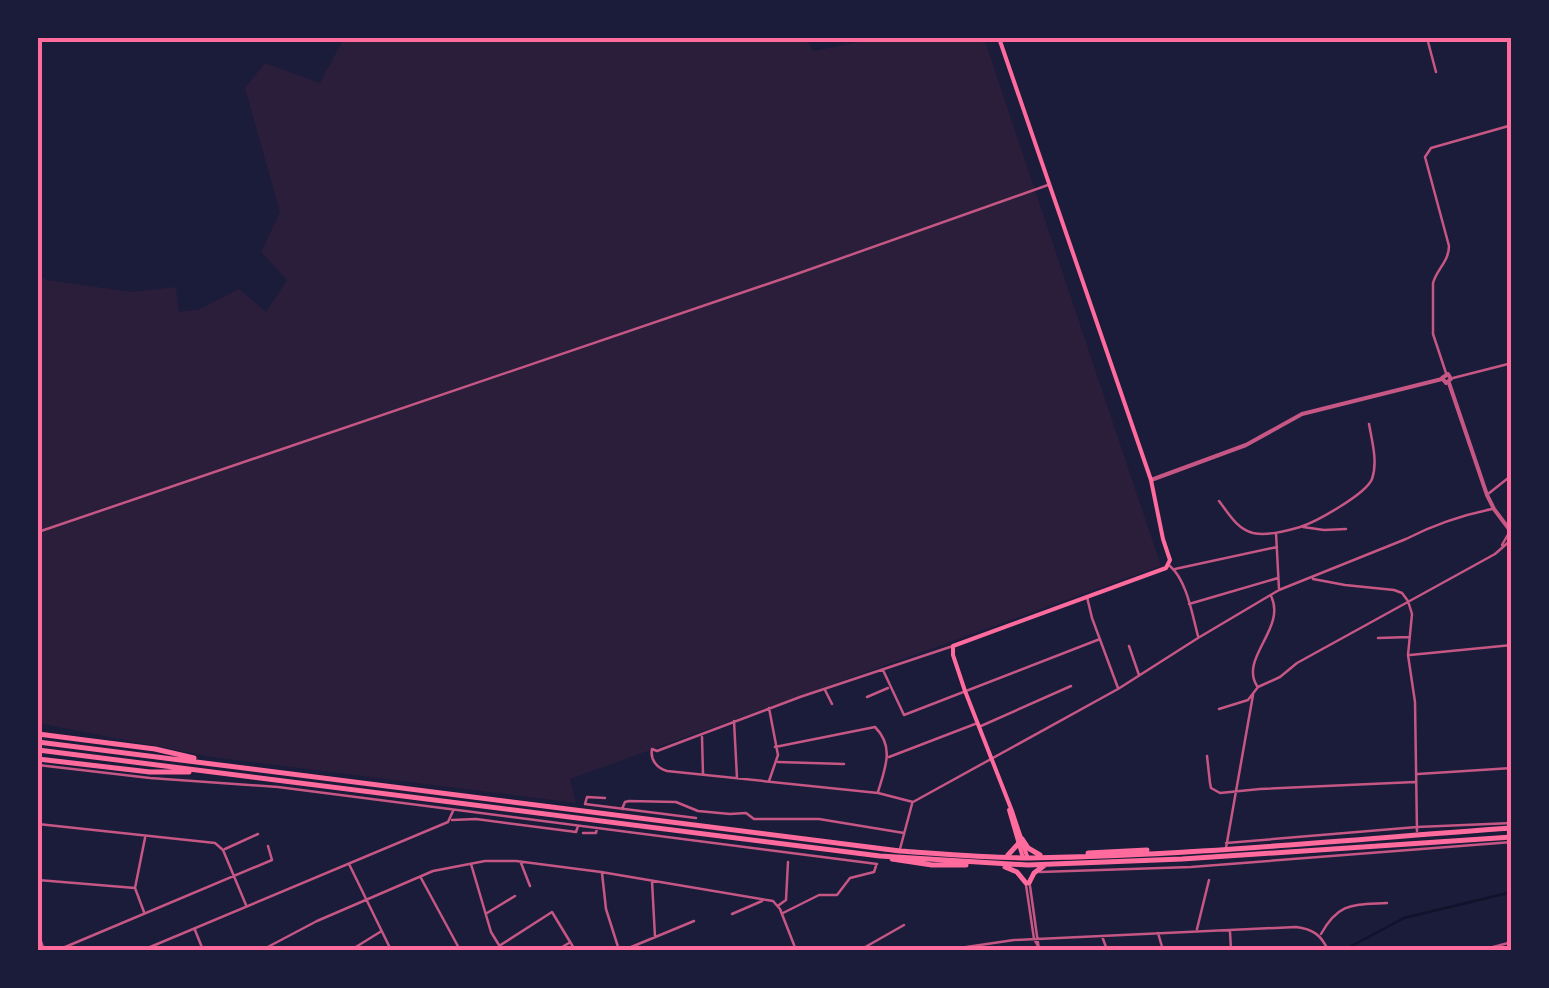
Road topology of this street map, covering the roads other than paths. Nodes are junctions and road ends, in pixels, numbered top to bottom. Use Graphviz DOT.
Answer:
graph roads {
  1 [pos="999,38"];
  2 [pos="1427,38"];
  3 [pos="1436,72"];
  4 [pos="1512,125"];
  5 [pos="1050,184"];
  6 [pos="1512,364"];
  7 [pos="1447,379"];
  8 [pos="1370,424"];
  9 [pos="1512,475"];
  10 [pos="1151,480"];
  11 [pos="1487,495"];
  12 [pos="1219,501"];
  13 [pos="1494,508"];
  14 [pos="1302,526"];
  15 [pos="1346,530"];
  16 [pos="38,532"];
  17 [pos="1276,533"];
  18 [pos="1511,534"];
  19 [pos="1277,546"];
  20 [pos="1502,546"];
  21 [pos="1172,567"];
  22 [pos="1278,578"];
  23 [pos="1307,579"];
  24 [pos="1279,590"];
  25 [pos="1270,595"];
  26 [pos="1088,597"];
  27 [pos="1408,601"];
  28 [pos="1189,604"];
  29 [pos="1410,636"];
  30 [pos="1198,638"];
  31 [pos="1378,638"];
  32 [pos="1100,639"];
  33 [pos="1512,644"];
  34 [pos="953,646"];
  35 [pos="1130,646"];
  36 [pos="1408,655"];
  37 [pos="882,668"];
  38 [pos="1140,676"];
  39 [pos="1071,686"];
  40 [pos="889,687"];
  41 [pos="1258,687"];
  42 [pos="824,688"];
  43 [pos="1118,690"];
  44 [pos="965,691"];
  45 [pos="1254,693"];
  46 [pos="866,696"];
  47 [pos="832,704"];
  48 [pos="769,708"];
  49 [pos="1219,710"];
  50 [pos="734,721"];
  51 [pos="979,725"];
  52 [pos="38,734"];
  53 [pos="702,734"];
  54 [pos="38,746"];
  55 [pos="775,746"];
  56 [pos="1207,756"];
  57 [pos="888,758"];
  58 [pos="991,759"];
  59 [pos="38,762"];
  60 [pos="777,762"];
  61 [pos="216,764"];
  62 [pos="844,764"];
  63 [pos="1512,768"];
  64 [pos="204,771"];
  65 [pos="1416,774"];
  66 [pos="703,775"];
  67 [pos="737,779"];
  68 [pos="769,782"];
  69 [pos="1417,782"];
  70 [pos="1235,790"];
  71 [pos="878,793"];
  72 [pos="605,798"];
  73 [pos="913,802"];
  74 [pos="454,805"];
  75 [pos="622,809"];
  76 [pos="698,811"];
  77 [pos="450,820"];
  78 [pos="548,821"];
  79 [pos="696,822"];
  80 [pos="38,824"];
  81 [pos="578,824"];
  82 [pos="1512,825"];
  83 [pos="598,827"];
  84 [pos="547,828"];
  85 [pos="1417,831"];
  86 [pos="583,832"];
  87 [pos="258,834"];
  88 [pos="904,834"];
  89 [pos="145,836"];
  90 [pos="1512,839"];
  91 [pos="1020,841"];
  92 [pos="268,846"];
  93 [pos="1226,846"];
  94 [pos="223,850"];
  95 [pos="900,851"];
  96 [pos="1005,857"];
  97 [pos="1053,857"];
  98 [pos="1026,861"];
  99 [pos="348,862"];
  100 [pos="521,862"];
  101 [pos="788,862"];
  102 [pos="471,863"];
  103 [pos="993,864"];
  104 [pos="1048,864"];
  105 [pos="601,872"];
  106 [pos="1034,873"];
  107 [pos="234,876"];
  108 [pos="421,877"];
  109 [pos="38,880"];
  110 [pos="652,880"];
  111 [pos="1209,880"];
  112 [pos="1028,883"];
  113 [pos="530,886"];
  114 [pos="135,888"];
  115 [pos="515,896"];
  116 [pos="767,899"];
  117 [pos="366,900"];
  118 [pos="1386,903"];
  119 [pos="246,906"];
  120 [pos="778,906"];
  121 [pos="782,913"];
  122 [pos="145,914"];
  123 [pos="485,914"];
  124 [pos="732,914"];
  125 [pos="694,921"];
  126 [pos="904,924"];
  127 [pos="194,929"];
  128 [pos="1230,930"];
  129 [pos="1197,931"];
  130 [pos="382,932"];
  131 [pos="1157,932"];
  132 [pos="38,934"];
  133 [pos="1102,935"];
  134 [pos="1320,936"];
  135 [pos="655,938"];
  136 [pos="1036,939"];
  137 [pos="570,942"];
  138 [pos="999,942"];
  139 [pos="1512,942"];
  140 [pos="500,948"];
  141 [pos="1039,949"];
  142 [pos="44,950"];
  143 [pos="58,950"];
  144 [pos="143,950"];
  145 [pos="204,950"];
  146 [pos="262,950"];
  147 [pos="351,950"];
  148 [pos="391,950"];
  149 [pos="460,950"];
  150 [pos="557,950"];
  151 [pos="575,950"];
  152 [pos="622,950"];
  153 [pos="796,950"];
  154 [pos="860,950"];
  155 [pos="946,950"];
  156 [pos="1004,950"];
  157 [pos="1107,950"];
  158 [pos="1163,950"];
  159 [pos="1231,950"];
  160 [pos="1328,950"];
  161 [pos="1482,950"];
  1 -- 5 [label="main road"];
  2 -- 3 [label="street"];
  4 -- 7 [label="street"];
  5 -- 10 [label="main road"];
  5 -- 16 [label="street"];
  6 -- 7 [label="street"];
  7 -- 10 [label="street"];
  7 -- 11 [label="street"];
  8 -- 14 [label="street"];
  9 -- 11 [label="street"];
  10 -- 21 [label="main road"];
  11 -- 13 [label="street"];
  12 -- 17 [label="street"];
  13 -- 18 [label="street"];
  13 -- 23 [label="street"];
  14 -- 15 [label="street"];
  14 -- 17 [label="street"];
  17 -- 19 [label="street"];
  18 -- 20 [label="street"];
  18 -- 20 [label="street"];
  19 -- 21 [label="street"];
  19 -- 22 [label="street"];
  20 -- 27 [label="street"];
  21 -- 26 [label="main road"];
  21 -- 28 [label="street"];
  22 -- 24 [label="street"];
  22 -- 28 [label="street"];
  23 -- 24 [label="street"];
  23 -- 27 [label="street"];
  24 -- 25 [label="street"];
  25 -- 30 [label="street"];
  25 -- 41 [label="street"];
  26 -- 32 [label="street"];
  26 -- 34 [label="main road"];
  27 -- 29 [label="street"];
  27 -- 41 [label="street"];
  28 -- 30 [label="street"];
  29 -- 31 [label="street"];
  29 -- 36 [label="street"];
  30 -- 38 [label="street"];
  32 -- 43 [label="street"];
  32 -- 44 [label="street"];
  33 -- 36 [label="street"];
  34 -- 37 [label="street"];
  34 -- 44 [label="main road"];
  35 -- 38 [label="street"];
  36 -- 65 [label="street"];
  37 -- 40 [label="street"];
  37 -- 42 [label="street"];
  38 -- 43 [label="street"];
  39 -- 51 [label="street"];
  40 -- 44 [label="street"];
  40 -- 46 [label="street"];
  41 -- 45 [label="street"];
  42 -- 47 [label="street"];
  42 -- 48 [label="street"];
  43 -- 58 [label="street"];
  44 -- 51 [label="main road"];
  45 -- 49 [label="street"];
  45 -- 70 [label="street"];
  48 -- 50 [label="street"];
  48 -- 55 [label="street"];
  50 -- 53 [label="street"];
  50 -- 67 [label="street"];
  51 -- 57 [label="street"];
  51 -- 58 [label="main road"];
  52 -- 61 [label="highway"];
  53 -- 66 [label="street"];
  53 -- 66 [label="street"];
  54 -- 61 [label="highway"];
  54 -- 64 [label="highway"];
  55 -- 57 [label="street"];
  55 -- 60 [label="street"];
  56 -- 70 [label="street"];
  57 -- 71 [label="street"];
  58 -- 73 [label="street"];
  58 -- 91 [label="main road"];
  59 -- 64 [label="highway"];
  59 -- 74 [label="street"];
  60 -- 62 [label="street"];
  60 -- 68 [label="street"];
  61 -- 79 [label="highway"];
  63 -- 65 [label="street"];
  64 -- 74 [label="highway"];
  65 -- 69 [label="street"];
  66 -- 67 [label="street"];
  67 -- 68 [label="street"];
  68 -- 71 [label="street"];
  69 -- 70 [label="street"];
  69 -- 85 [label="street"];
  70 -- 93 [label="street"];
  71 -- 73 [label="street"];
  72 -- 75 [label="street"];
  73 -- 88 [label="street"];
  74 -- 77 [label="street"];
  74 -- 78 [label="street"];
  74 -- 103 [label="highway"];
  75 -- 76 [label="street"];
  75 -- 79 [label="street"];
  76 -- 79 [label="street"];
  76 -- 88 [label="street"];
  77 -- 84 [label="street"];
  77 -- 99 [label="street"];
  78 -- 81 [label="street"];
  78 -- 84 [label="street"];
  79 -- 95 [label="highway"];
  80 -- 89 [label="street"];
  81 -- 83 [label="street"];
  81 -- 84 [label="street"];
  82 -- 85 [label="highway"];
  83 -- 86 [label="street"];
  83 -- 121 [label="street"];
  85 -- 93 [label="highway"];
  87 -- 94 [label="street"];
  88 -- 95 [label="street"];
  89 -- 94 [label="street"];
  89 -- 114 [label="street"];
  90 -- 104 [label="highway"];
  90 -- 106 [label="street"];
  91 -- 96 [label="highway"];
  91 -- 97 [label="highway"];
  91 -- 98 [label="main road"];
  92 -- 107 [label="street"];
  93 -- 97 [label="highway"];
  94 -- 107 [label="street"];
  95 -- 96 [label="highway"];
  96 -- 98 [label="highway"];
  97 -- 98 [label="highway"];
  98 -- 103 [label="highway"];
  98 -- 104 [label="highway"];
  98 -- 112 [label="street"];
  99 -- 117 [label="street"];
  99 -- 119 [label="street"];
  100 -- 102 [label="street"];
  100 -- 105 [label="street"];
  100 -- 113 [label="street"];
  101 -- 120 [label="street"];
  102 -- 108 [label="street"];
  102 -- 123 [label="street"];
  103 -- 112 [label="highway"];
  104 -- 106 [label="highway"];
  105 -- 110 [label="street"];
  105 -- 152 [label="street"];
  106 -- 112 [label="highway"];
  107 -- 119 [label="street"];
  107 -- 122 [label="street"];
  108 -- 117 [label="street"];
  108 -- 149 [label="street"];
  109 -- 114 [label="street"];
  110 -- 116 [label="street"];
  110 -- 135 [label="street"];
  111 -- 129 [label="street"];
  112 -- 136 [label="street"];
  114 -- 122 [label="street"];
  115 -- 123 [label="street"];
  116 -- 120 [label="street"];
  116 -- 124 [label="street"];
  117 -- 130 [label="street"];
  117 -- 146 [label="street"];
  118 -- 134 [label="street"];
  119 -- 127 [label="street"];
  120 -- 121 [label="street"];
  121 -- 153 [label="street"];
  122 -- 143 [label="street"];
  123 -- 140 [label="street"];
  125 -- 135 [label="street"];
  126 -- 154 [label="street"];
  127 -- 144 [label="street"];
  127 -- 145 [label="street"];
  128 -- 129 [label="street"];
  128 -- 134 [label="street"];
  128 -- 159 [label="street"];
  129 -- 131 [label="street"];
  130 -- 147 [label="street"];
  130 -- 148 [label="street"];
  131 -- 133 [label="street"];
  131 -- 158 [label="street"];
  132 -- 142 [label="street"];
  133 -- 136 [label="street"];
  133 -- 157 [label="street"];
  134 -- 160 [label="street"];
  135 -- 152 [label="street"];
  136 -- 138 [label="street"];
  136 -- 141 [label="street"];
  137 -- 140 [label="street"];
  137 -- 150 [label="street"];
  137 -- 151 [label="street"];
  138 -- 155 [label="street"];
  138 -- 156 [label="street"];
  139 -- 161 [label="street"];
}
